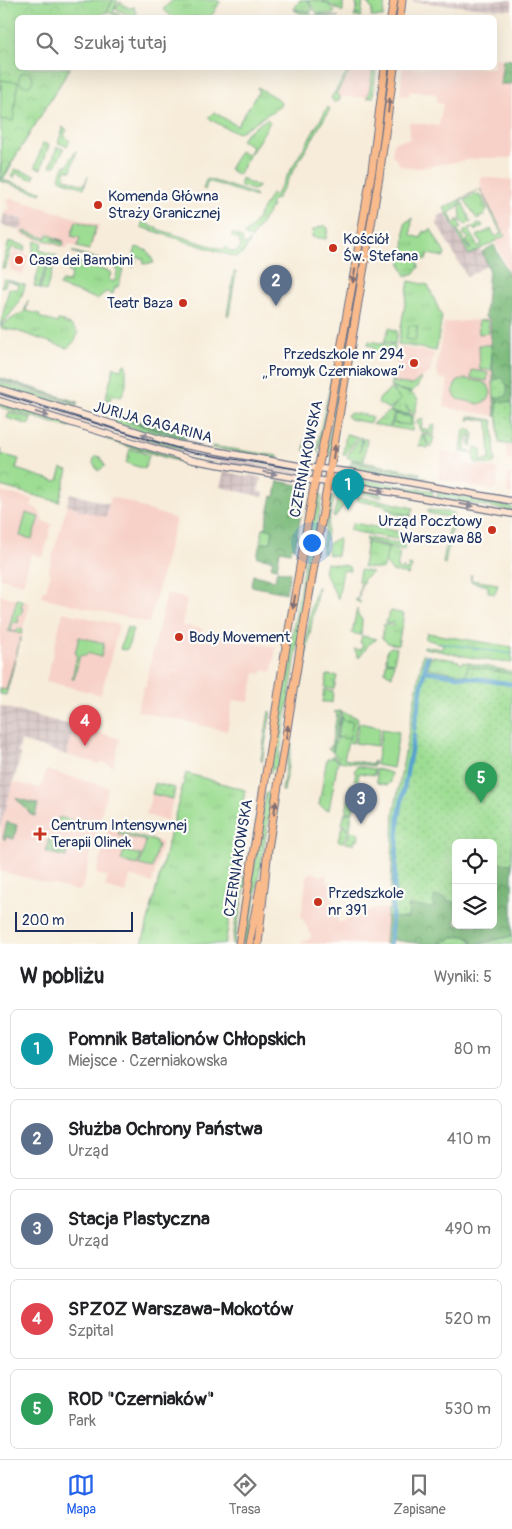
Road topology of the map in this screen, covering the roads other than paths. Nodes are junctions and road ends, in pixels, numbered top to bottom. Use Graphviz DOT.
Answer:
graph roads {
  1 [pos="394,0"];
  2 [pos="402,0"];
  3 [pos="392,15"];
  4 [pos="400,15"];
  5 [pos="385,70"];
  6 [pos="394,70"];
  7 [pos="0,390"];
  8 [pos="0,401"];
  9 [pos="318,469"];
  10 [pos="331,470"];
  11 [pos="315,481"];
  12 [pos="330,482"];
  13 [pos="512,500"];
  14 [pos="512,514"];
  15 [pos="268,850"];
  16 [pos="239,944"];
  17 [pos="249,944"];
  18 [pos="258,944"];
  1 -- 3 [label="main road"];
  2 -- 4 [label="main road"];
  5 -- 9 [label="main road, CZERNIAKOWSKA, one-way"];
  10 -- 6 [label="main road, CZERNIAKOWSKA, one-way"];
  9 -- 7 [label="main road, JURIJA GAGARINA, one-way"];
  8 -- 11 [label="main road, JURIJA GAGARINA, one-way"];
  9 -- 10 [label="main road, JURIJA GAGARINA"];
  9 -- 11 [label="main road, CZERNIAKOWSKA"];
  10 -- 12 [label="main road, CZERNIAKOWSKA"];
  10 -- 13 [label="main road, JURIJA GAGARINA"];
  11 -- 12 [label="main road, JURIJA GAGARINA"];
  11 -- 16 [label="main road, CZERNIAKOWSKA, one-way"];
  12 -- 14 [label="main road, JURIJA GAGARINA, one-way"];
  15 -- 12 [label="main road, CZERNIAKOWSKA, one-way"];
  15 -- 17 [label="main road"];
  15 -- 18 [label="main road, CZERNIAKOWSKA"];
}
